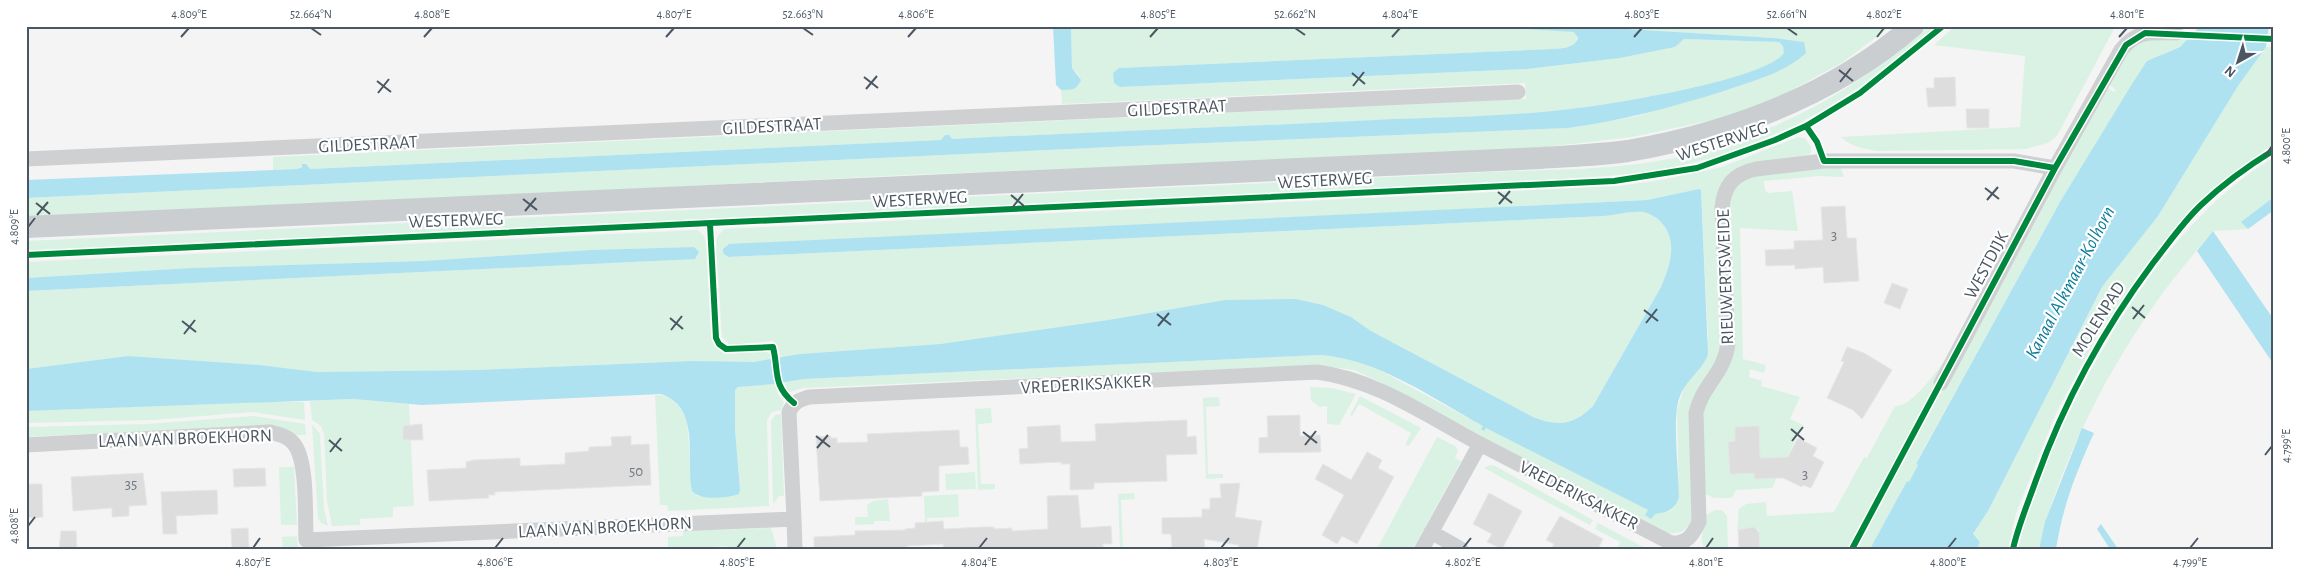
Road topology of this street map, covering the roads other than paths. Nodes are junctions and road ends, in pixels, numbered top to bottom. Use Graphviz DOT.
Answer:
graph roads {
  1 [pos="1913,26"];
  2 [pos="2176,33"];
  3 [pos="1518,92"];
  4 [pos="26,159"];
  5 [pos="2055,168"];
  6 [pos="26,227"];
  7 [pos="1941,383"];
  8 [pos="1480,444"];
  9 [pos="26,445"];
  10 [pos="794,518"];
  11 [pos="1699,522"];
  12 [pos="1431,532"];
  13 [pos="306,545"];
  14 [pos="795,549"];
  15 [pos="1422,549"];
  16 [pos="1461,549"];
  1 -- 6 [label="main road, WESTERWEG"];
  2 -- 5 [label="street, WESTDIJK"];
  3 -- 4 [label="street, GILDESTRAAT"];
  5 -- 7 [label="street, WESTDIJK"];
  5 -- 11 [label="street, RIEUWERTSWEIDE"];
  8 -- 10 [label="street, VREDERIKSAKKER"];
  8 -- 11 [label="street, VREDERIKSAKKER"];
  8 -- 12 [label="street"];
  9 -- 13 [label="street, LAAN VAN BROEKHORN"];
  10 -- 13 [label="street, LAAN VAN BROEKHORN"];
  10 -- 14 [label="street"];
  12 -- 15 [label="street"];
  12 -- 16 [label="street"];
}
